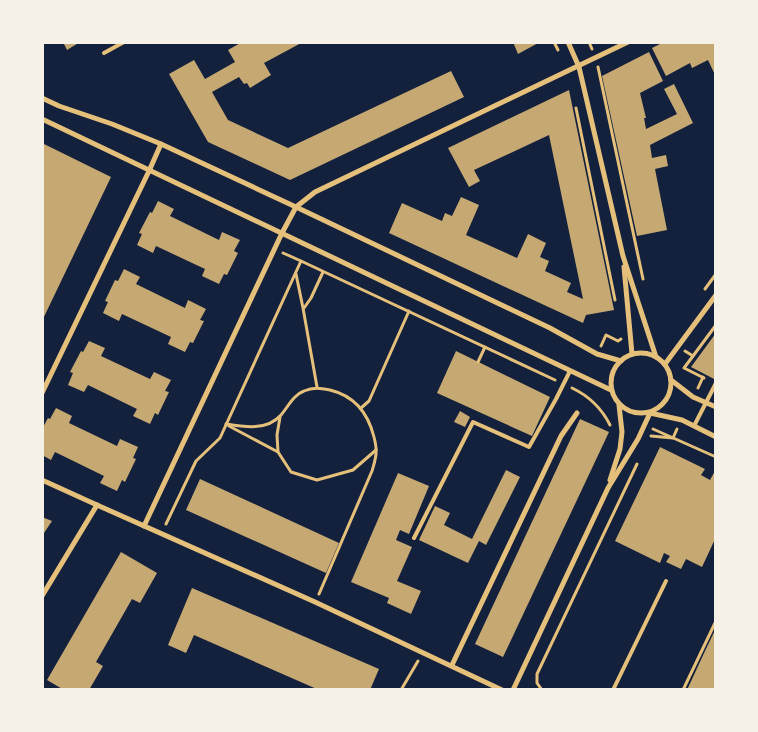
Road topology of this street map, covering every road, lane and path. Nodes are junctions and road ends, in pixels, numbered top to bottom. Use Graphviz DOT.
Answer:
graph roads {
  1 [pos="124,42"];
  2 [pos="554,42"];
  3 [pos="568,42"];
  4 [pos="596,42"];
  5 [pos="628,42"];
  6 [pos="590,44"];
  7 [pos="104,53"];
  8 [pos="596,58"];
  9 [pos="579,67"];
  10 [pos="568,72"];
  11 [pos="42,98"];
  12 [pos="574,101"];
  13 [pos="42,119"];
  14 [pos="161,144"];
  15 [pos="150,171"];
  16 [pos="296,207"];
  17 [pos="282,233"];
  18 [pos="274,249"];
  19 [pos="623,256"];
  20 [pos="301,261"];
  21 [pos="323,272"];
  22 [pos="296,273"];
  23 [pos="646,287"];
  24 [pos="716,295"];
  25 [pos="615,304"];
  26 [pos="303,308"];
  27 [pos="409,311"];
  28 [pos="716,325"];
  29 [pos="678,346"];
  30 [pos="485,347"];
  31 [pos="632,354"];
  32 [pos="693,356"];
  33 [pos="656,357"];
  34 [pos="621,361"];
  35 [pos="478,362"];
  36 [pos="664,364"];
  37 [pos="570,371"];
  38 [pos="671,380"];
  39 [pos="715,383"];
  40 [pos="564,384"];
  41 [pos="317,387"];
  42 [pos="611,390"];
  43 [pos="580,392"];
  44 [pos="42,393"];
  45 [pos="706,403"];
  46 [pos="619,404"];
  47 [pos="716,407"];
  48 [pos="361,408"];
  49 [pos="577,412"];
  50 [pos="650,412"];
  51 [pos="280,416"];
  52 [pos="682,420"];
  53 [pos="226,424"];
  54 [pos="694,426"];
  55 [pos="716,437"];
  56 [pos="647,443"];
  57 [pos="376,449"];
  58 [pos="278,452"];
  59 [pos="640,458"];
  60 [pos="42,480"];
  61 [pos="608,488"];
  62 [pos="97,505"];
  63 [pos="144,526"];
  64 [pos="161,534"];
  65 [pos="414,538"];
  66 [pos="666,581"];
  67 [pos="42,596"];
  68 [pos="315,602"];
  69 [pos="716,621"];
  70 [pos="423,652"];
  71 [pos="452,665"];
  72 [pos="542,689"];
  73 [pos="402,690"];
  74 [pos="502,690"];
  75 [pos="512,690"];
  76 [pos="614,690"];
  77 [pos="683,690"];
  1 -- 7 [label="lane"];
  2 -- 10 [label="path"];
  3 -- 9 [label="street"];
  4 -- 6 [label="path"];
  5 -- 8 [label="street"];
  6 -- 8 [label="path"];
  8 -- 9 [label="street"];
  8 -- 23 [label="path"];
  9 -- 10 [label="street"];
  9 -- 19 [label="street"];
  10 -- 16 [label="street"];
  11 -- 14 [label="street"];
  12 -- 25 [label="path"];
  13 -- 15 [label="street"];
  14 -- 15 [label="street"];
  14 -- 16 [label="street"];
  15 -- 17 [label="street"];
  15 -- 44 [label="street"];
  16 -- 17 [label="street"];
  16 -- 34 [label="street"];
  17 -- 18 [label="street"];
  17 -- 37 [label="street"];
  18 -- 20 [label="path"];
  18 -- 63 [label="street"];
  19 -- 31 [label="street"];
  19 -- 33 [label="street"];
  20 -- 21 [label="path"];
  20 -- 22 [label="path"];
  21 -- 26 [label="path"];
  21 -- 27 [label="path"];
  22 -- 26 [label="path"];
  22 -- 53 [label="path"];
  24 -- 29 [label="street"];
  26 -- 41 [label="path"];
  27 -- 30 [label="path"];
  27 -- 48 [label="path"];
  28 -- 32 [label="path"];
  29 -- 32 [label="path"];
  29 -- 36 [label="street"];
  30 -- 35 [label="path"];
  30 -- 40 [label="path"];
  31 -- 33 [label="street"];
  31 -- 34 [label="street"];
  32 -- 39 [label="path"];
  33 -- 36 [label="street"];
  34 -- 42 [label="street"];
  36 -- 38 [label="street"];
  37 -- 40 [label="lane"];
  37 -- 42 [label="street"];
  38 -- 45 [label="street"];
  38 -- 50 [label="street"];
  39 -- 45 [label="lane"];
  40 -- 43 [label="path"];
  40 -- 65 [label="lane"];
  41 -- 48 [label="path"];
  41 -- 51 [label="path"];
  42 -- 46 [label="street"];
  45 -- 47 [label="street"];
  45 -- 54 [label="lane"];
  46 -- 50 [label="street"];
  46 -- 61 [label="street"];
  48 -- 57 [label="path"];
  49 -- 71 [label="street"];
  50 -- 52 [label="street"];
  50 -- 61 [label="street"];
  51 -- 53 [label="path"];
  51 -- 58 [label="path"];
  52 -- 54 [label="street"];
  52 -- 56 [label="path"];
  53 -- 58 [label="path"];
  53 -- 64 [label="path"];
  54 -- 55 [label="street"];
  57 -- 58 [label="path"];
  57 -- 68 [label="path"];
  59 -- 72 [label="path"];
  60 -- 62 [label="street"];
  61 -- 75 [label="street"];
  62 -- 63 [label="street"];
  62 -- 67 [label="street"];
  63 -- 64 [label="street"];
  64 -- 68 [label="street"];
  66 -- 76 [label="lane"];
  68 -- 70 [label="street"];
  69 -- 77 [label="path"];
  70 -- 71 [label="street"];
  70 -- 73 [label="path"];
  71 -- 74 [label="street"];
}
